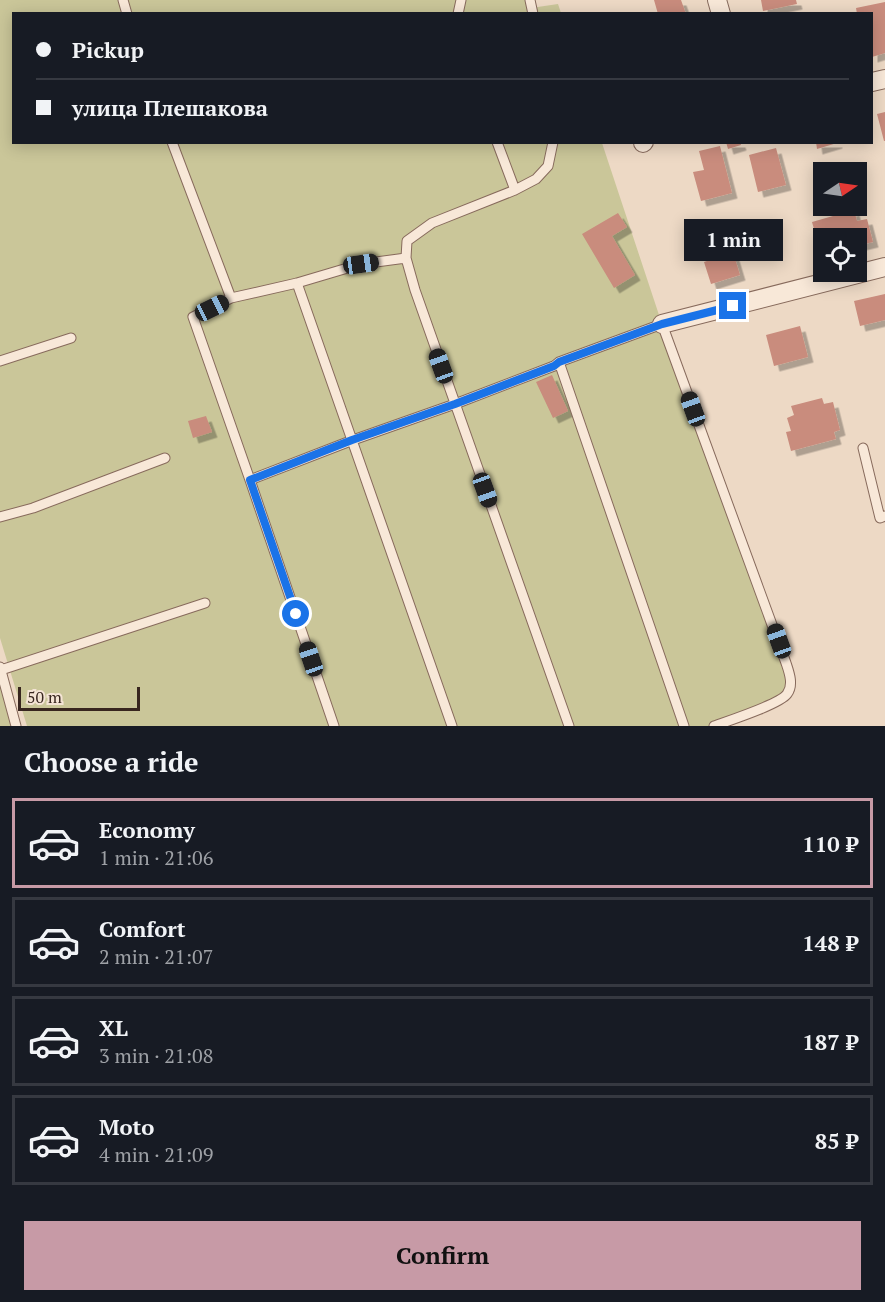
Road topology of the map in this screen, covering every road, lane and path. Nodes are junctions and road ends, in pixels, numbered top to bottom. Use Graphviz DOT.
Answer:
graph roads {
  1 [pos="173,144"];
  2 [pos="498,144"];
  3 [pos="553,144"];
  4 [pos="515,190"];
  5 [pos="406,258"];
  6 [pos="885,267"];
  7 [pos="297,283"];
  8 [pos="231,298"];
  9 [pos="662,324"];
  10 [pos="71,338"];
  11 [pos="0,361"];
  12 [pos="559,362"];
  13 [pos="455,404"];
  14 [pos="352,440"];
  15 [pos="863,448"];
  16 [pos="165,458"];
  17 [pos="250,480"];
  18 [pos="885,516"];
  19 [pos="0,518"];
  20 [pos="205,603"];
  21 [pos="0,668"];
  22 [pos="4,702"];
  23 [pos="16,726"];
  24 [pos="334,726"];
  25 [pos="452,726"];
  26 [pos="569,726"];
  27 [pos="684,726"];
  28 [pos="714,726"];
  1 -- 8 [label="lane"];
  2 -- 4 [label="lane"];
  3 -- 4 [label="lane"];
  4 -- 5 [label="lane"];
  5 -- 7 [label="lane"];
  5 -- 13 [label="lane"];
  6 -- 9 [label="street"];
  7 -- 8 [label="lane"];
  7 -- 14 [label="lane"];
  8 -- 17 [label="lane"];
  9 -- 12 [label="lane"];
  9 -- 28 [label="lane"];
  10 -- 11 [label="lane"];
  12 -- 13 [label="lane"];
  12 -- 27 [label="lane"];
  13 -- 14 [label="lane"];
  13 -- 26 [label="lane"];
  14 -- 17 [label="lane"];
  14 -- 25 [label="lane"];
  15 -- 18 [label="lane"];
  16 -- 19 [label="lane"];
  17 -- 24 [label="lane"];
  20 -- 21 [label="lane"];
  21 -- 22 [label="lane"];
  22 -- 23 [label="lane"];
}
